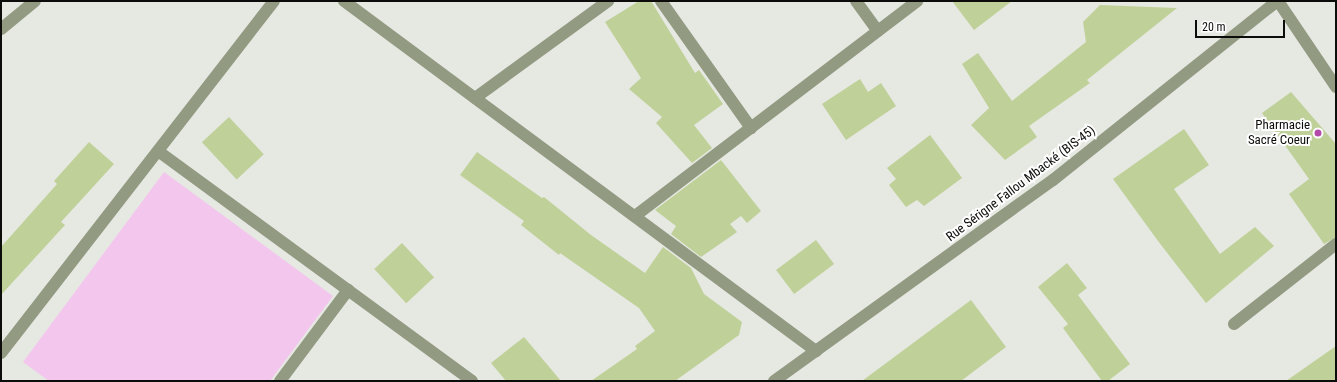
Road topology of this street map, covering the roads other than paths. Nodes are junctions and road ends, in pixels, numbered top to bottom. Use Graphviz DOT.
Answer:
graph roads {
  1 [pos="35,1"];
  2 [pos="274,1"];
  3 [pos="344,1"];
  4 [pos="608,1"];
  5 [pos="661,1"];
  6 [pos="856,1"];
  7 [pos="917,1"];
  8 [pos="1277,1"];
  9 [pos="1,28"];
  10 [pos="878,30"];
  11 [pos="1336,87"];
  12 [pos="476,98"];
  13 [pos="751,128"];
  14 [pos="158,151"];
  15 [pos="635,216"];
  16 [pos="1336,244"];
  17 [pos="348,290"];
  18 [pos="1234,324"];
  19 [pos="816,351"];
  20 [pos="1,352"];
  21 [pos="280,381"];
  22 [pos="472,381"];
  23 [pos="774,381"];
  1 -- 9 [label="street"];
  2 -- 14 [label="street"];
  3 -- 12 [label="street"];
  4 -- 12 [label="street"];
  5 -- 13 [label="street"];
  6 -- 10 [label="street"];
  7 -- 10 [label="street"];
  8 -- 11 [label="street"];
  8 -- 19 [label="street, Rue Sérigne Fallou Mbacké (BIS-45)"];
  10 -- 13 [label="street"];
  12 -- 15 [label="street"];
  13 -- 15 [label="street"];
  14 -- 17 [label="street"];
  14 -- 20 [label="street"];
  15 -- 19 [label="street"];
  16 -- 18 [label="street"];
  17 -- 21 [label="street"];
  17 -- 22 [label="street"];
  19 -- 23 [label="street, Rue Sérigne Fallou Mbacké (BIS-45)"];
}
